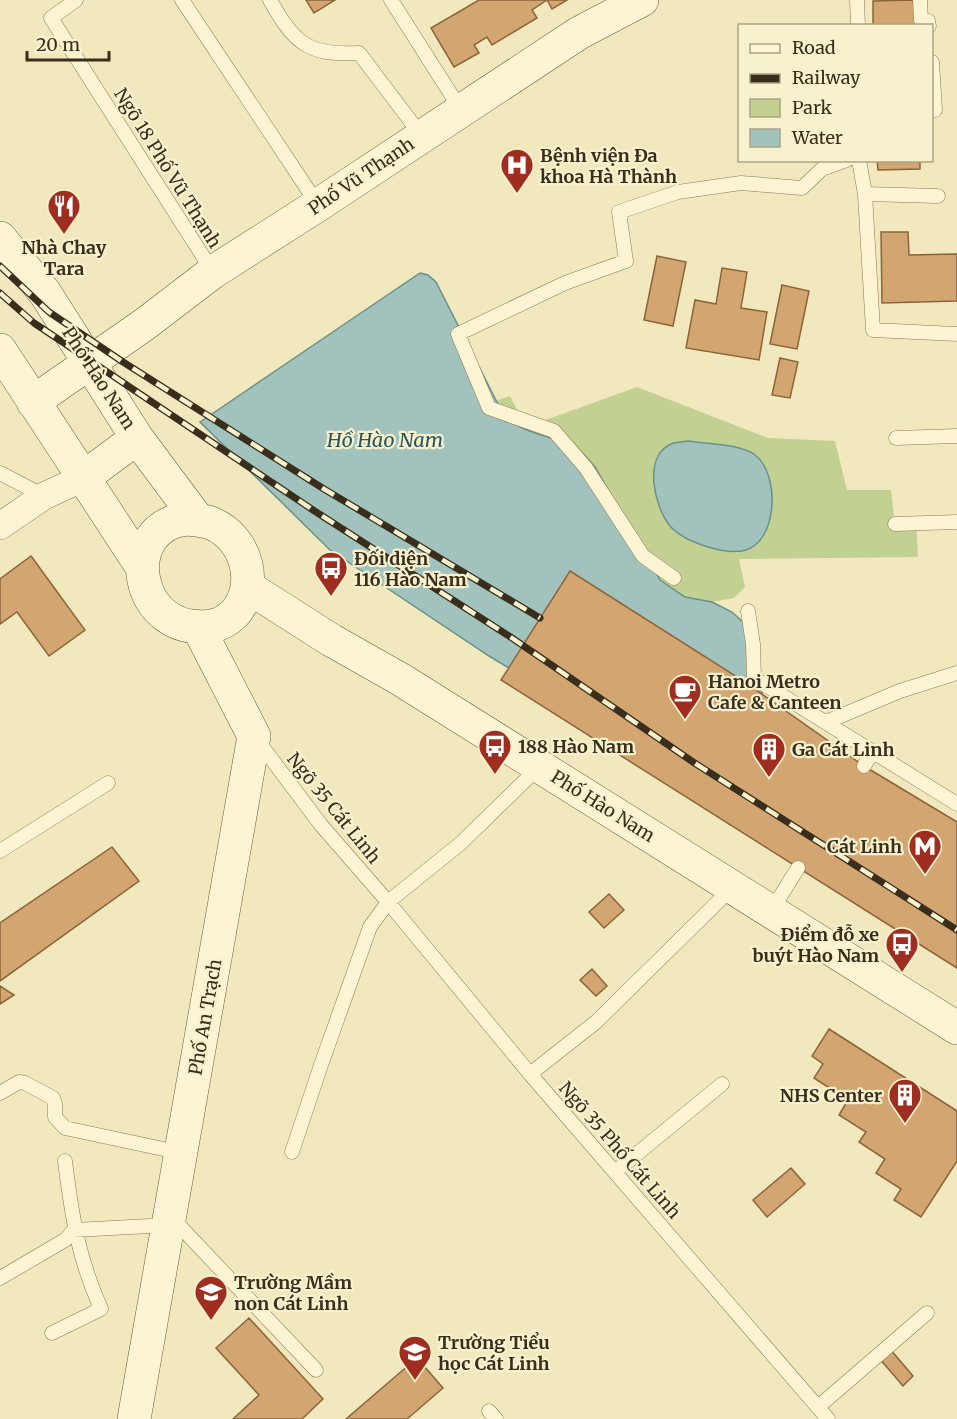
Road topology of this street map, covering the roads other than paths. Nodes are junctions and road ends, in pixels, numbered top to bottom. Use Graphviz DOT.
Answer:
graph roads {
  1 [pos="76,0"];
  2 [pos="182,0"];
  3 [pos="270,0"];
  4 [pos="391,0"];
  5 [pos="642,0"];
  6 [pos="857,0"];
  7 [pos="920,0"];
  8 [pos="858,24"];
  9 [pos="929,24"];
  10 [pos="933,78"];
  11 [pos="461,110"];
  12 [pos="935,110"];
  13 [pos="421,135"];
  14 [pos="841,162"];
  15 [pos="859,162"];
  16 [pos="865,195"];
  17 [pos="938,196"];
  18 [pos="318,205"];
  19 [pos="0,238"];
  20 [pos="213,272"];
  21 [pos="957,334"];
  22 [pos="0,350"];
  23 [pos="89,363"];
  24 [pos="33,402"];
  25 [pos="957,435"];
  26 [pos="137,438"];
  27 [pos="896,438"];
  28 [pos="0,473"];
  29 [pos="83,478"];
  30 [pos="44,496"];
  31 [pos="198,520"];
  32 [pos="957,522"];
  33 [pos="895,524"];
  34 [pos="0,526"];
  35 [pos="142,567"];
  36 [pos="674,578"];
  37 [pos="248,587"];
  38 [pos="748,611"];
  39 [pos="198,627"];
  40 [pos="957,673"];
  41 [pos="826,722"];
  42 [pos="254,736"];
  43 [pos="873,751"];
  44 [pos="540,766"];
  45 [pos="864,766"];
  46 [pos="108,783"];
  47 [pos="957,804"];
  48 [pos="0,851"];
  49 [pos="798,868"];
  50 [pos="733,887"];
  51 [pos="388,902"];
  52 [pos="771,910"];
  53 [pos="957,1028"];
  54 [pos="530,1074"];
  55 [pos="722,1084"];
  56 [pos="0,1093"];
  57 [pos="292,1152"];
  58 [pos="182,1153"];
  59 [pos="65,1161"];
  60 [pos="615,1172"];
  61 [pos="170,1221"];
  62 [pos="74,1230"];
  63 [pos="0,1278"];
  64 [pos="927,1313"];
  65 [pos="52,1333"];
  66 [pos="316,1370"];
  67 [pos="818,1407"];
  68 [pos="134,1419"];
  69 [pos="828,1419"];
  1 -- 20 [label="lane, Ngõ 18 Phố Vũ Thạnh"];
  2 -- 18 [label="lane"];
  3 -- 13 [label="lane"];
  4 -- 11 [label="lane"];
  5 -- 11 [label="main road, Phố Vũ Thạnh"];
  6 -- 8 [label="lane"];
  7 -- 9 [label="lane"];
  10 -- 12 [label="lane"];
  11 -- 13 [label="main road, Phố Vũ Thạnh"];
  13 -- 18 [label="main road, Phố Vũ Thạnh"];
  14 -- 36 [label="lane"];
  15 -- 16 [label="lane"];
  16 -- 17 [label="lane"];
  16 -- 21 [label="lane"];
  18 -- 20 [label="main road, Phố Vũ Thạnh"];
  19 -- 23 [label="main road, Phố Hào Nam"];
  20 -- 23 [label="main road, Phố Vũ Thạnh"];
  22 -- 24 [label="main road"];
  23 -- 24 [label="main road, Phố Vũ Thạnh"];
  23 -- 26 [label="main road, Phố Hào Nam"];
  24 -- 29 [label="main road"];
  25 -- 27 [label="lane"];
  26 -- 29 [label="main road"];
  26 -- 31 [label="main road, Phố Hào Nam"];
  28 -- 30 [label="lane"];
  29 -- 30 [label="street"];
  29 -- 35 [label="main road"];
  30 -- 34 [label="street"];
  31 -- 35 [label="main road"];
  31 -- 37 [label="main road, Phố Hào Nam"];
  32 -- 33 [label="lane"];
  35 -- 39 [label="main road"];
  37 -- 39 [label="main road"];
  37 -- 44 [label="main road, Phố Hào Nam"];
  38 -- 41 [label="lane"];
  39 -- 42 [label="main road"];
  40 -- 41 [label="lane"];
  41 -- 43 [label="lane"];
  42 -- 51 [label="lane, Ngõ 35 Cát Linh"];
  42 -- 58 [label="main road, Phố An Trạch"];
  43 -- 45 [label="lane"];
  43 -- 47 [label="lane"];
  44 -- 50 [label="main road, Phố Hào Nam"];
  44 -- 51 [label="lane"];
  46 -- 48 [label="lane"];
  49 -- 52 [label="lane"];
  50 -- 52 [label="main road, Phố Hào Nam"];
  50 -- 54 [label="lane"];
  51 -- 54 [label="lane, Ngõ 35 Phố Cát Linh"];
  51 -- 57 [label="lane"];
  52 -- 53 [label="main road, Phố Hào Nam"];
  54 -- 60 [label="lane, Ngõ 35 Phố Cát Linh"];
  55 -- 60 [label="lane"];
  56 -- 58 [label="lane"];
  58 -- 61 [label="main road, Phố An Trạch"];
  59 -- 62 [label="lane"];
  60 -- 67 [label="lane, Ngõ 35 Phố Cát Linh"];
  61 -- 62 [label="lane"];
  61 -- 66 [label="lane"];
  61 -- 68 [label="main road, Phố An Trạch"];
  62 -- 63 [label="lane"];
  62 -- 65 [label="lane"];
  64 -- 67 [label="lane"];
  67 -- 69 [label="lane, Ngõ 35 Phố Cát Linh"];
}
